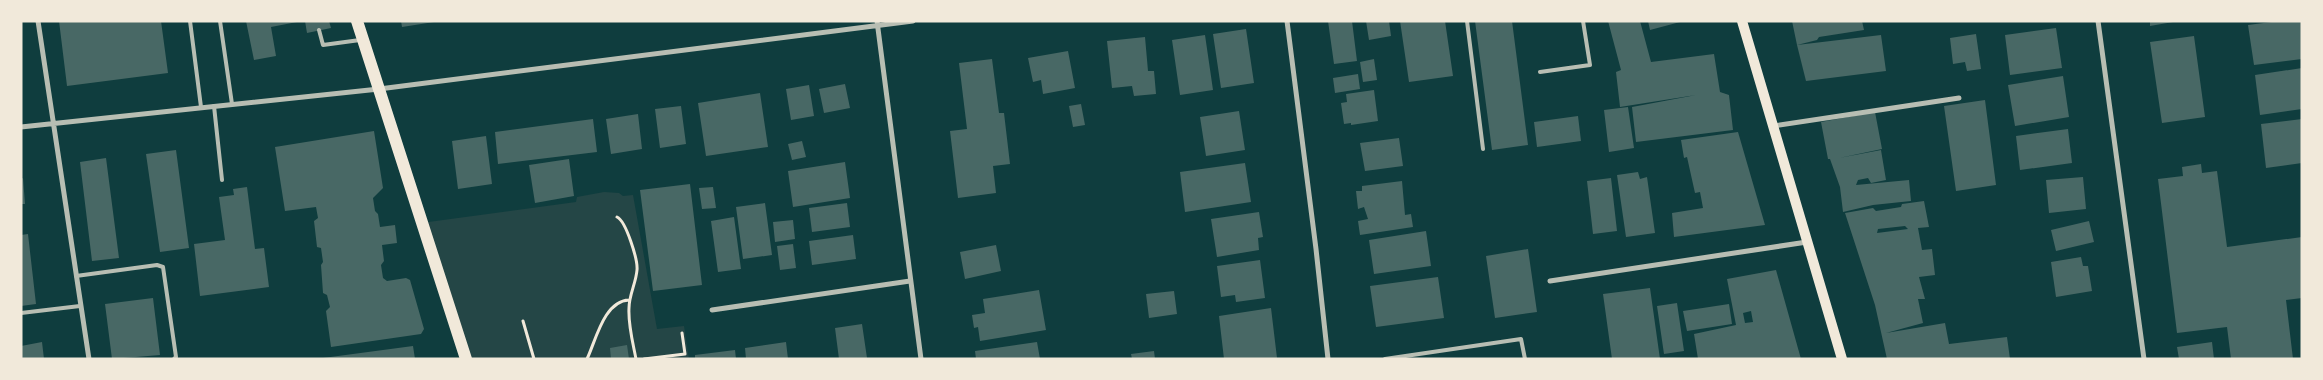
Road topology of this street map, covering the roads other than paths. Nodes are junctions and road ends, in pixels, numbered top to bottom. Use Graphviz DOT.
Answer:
graph roads {
  1 [pos="38,21"];
  2 [pos="190,21"];
  3 [pos="220,21"];
  4 [pos="357,21"];
  5 [pos="913,21"];
  6 [pos="1287,21"];
  7 [pos="1467,21"];
  8 [pos="1583,21"];
  9 [pos="1742,21"];
  10 [pos="2098,21"];
  11 [pos="877,24"];
  12 [pos="319,30"];
  13 [pos="363,39"];
  14 [pos="1540,72"];
  15 [pos="379,89"];
  16 [pos="1959,98"];
  17 [pos="232,104"];
  18 [pos="214,106"];
  19 [pos="201,107"];
  20 [pos="52,122"];
  21 [pos="1773,126"];
  22 [pos="21,127"];
  23 [pos="1483,149"];
  24 [pos="222,180"];
  25 [pos="1807,242"];
  26 [pos="76,276"];
  27 [pos="910,281"];
  28 [pos="1550,281"];
  29 [pos="80,306"];
  30 [pos="712,310"];
  31 [pos="21,313"];
  32 [pos="89,359"];
  33 [pos="174,359"];
  34 [pos="466,359"];
  35 [pos="921,359"];
  36 [pos="1328,359"];
  37 [pos="1385,359"];
  38 [pos="1525,359"];
  39 [pos="1842,359"];
  40 [pos="2144,359"];
  1 -- 20 [label="street"];
  2 -- 19 [label="lane"];
  3 -- 17 [label="lane"];
  4 -- 13 [label="main road"];
  5 -- 11 [label="street"];
  6 -- 36 [label="street"];
  7 -- 23 [label="lane"];
  8 -- 14 [label="lane"];
  9 -- 21 [label="main road"];
  10 -- 40 [label="street"];
  11 -- 15 [label="street"];
  11 -- 27 [label="street"];
  12 -- 13 [label="lane"];
  13 -- 15 [label="main road"];
  15 -- 17 [label="street"];
  15 -- 34 [label="main road"];
  16 -- 21 [label="street"];
  17 -- 18 [label="street"];
  18 -- 19 [label="street"];
  18 -- 24 [label="lane"];
  19 -- 20 [label="street"];
  20 -- 22 [label="street"];
  20 -- 26 [label="street"];
  21 -- 25 [label="main road"];
  25 -- 28 [label="street"];
  25 -- 39 [label="main road"];
  26 -- 29 [label="street"];
  26 -- 33 [label="lane"];
  27 -- 30 [label="street"];
  27 -- 35 [label="street"];
  29 -- 31 [label="lane"];
  29 -- 32 [label="street"];
  37 -- 38 [label="lane"];
}
